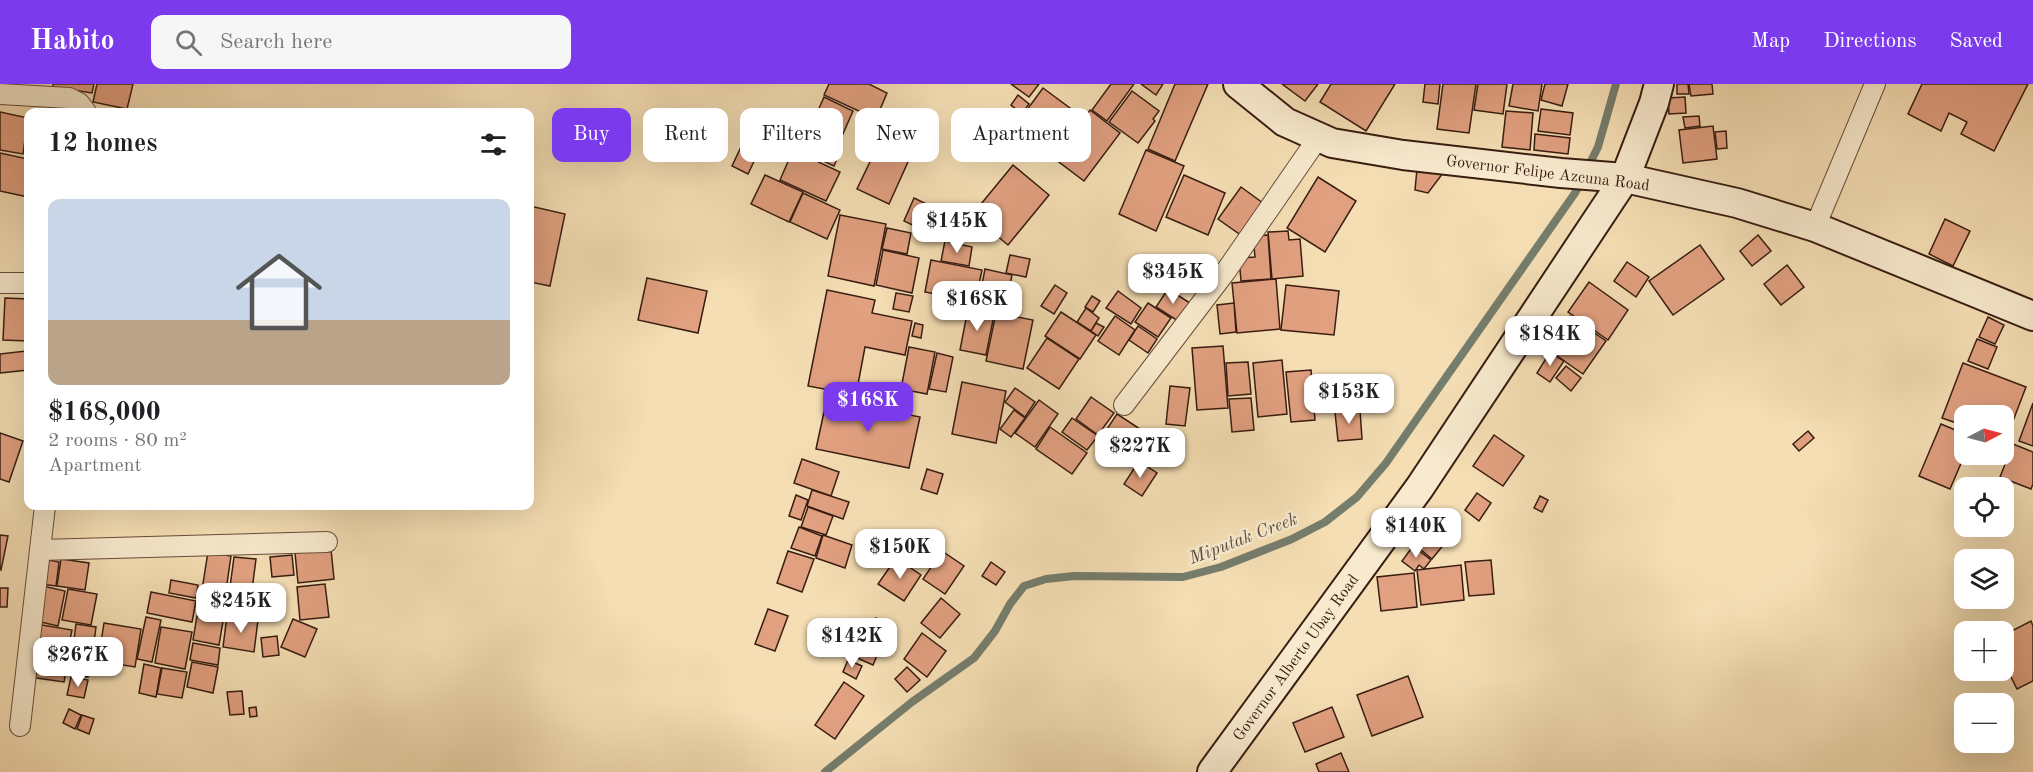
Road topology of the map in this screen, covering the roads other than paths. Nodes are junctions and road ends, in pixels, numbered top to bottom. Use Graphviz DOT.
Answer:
graph roads {
  1 [pos="1238,84"];
  2 [pos="1659,84"];
  3 [pos="1875,84"];
  4 [pos="0,94"];
  5 [pos="83,108"];
  6 [pos="1318,138"];
  7 [pos="1625,177"];
  8 [pos="1815,227"];
  9 [pos="0,283"];
  10 [pos="24,283"];
  11 [pos="2033,316"];
  12 [pos="1124,405"];
  13 [pos="45,510"];
  14 [pos="327,542"];
  15 [pos="40,550"];
  16 [pos="20,726"];
  17 [pos="1212,772"];
  1 -- 6 [label="street, Governor Felipe Azcuna Road"];
  2 -- 7 [label="street, Governor Alberto Ubay Road"];
  3 -- 8 [label="street"];
  4 -- 5 [label="street"];
  6 -- 7 [label="street, Governor Felipe Azcuna Road"];
  6 -- 12 [label="street"];
  7 -- 8 [label="street, Governor Felipe Azcuna Road"];
  7 -- 17 [label="street, Governor Alberto Ubay Road"];
  8 -- 11 [label="street, Governor Felipe Azcuna Road"];
  9 -- 10 [label="street"];
  13 -- 15 [label="street"];
  14 -- 15 [label="street"];
  15 -- 16 [label="street"];
}
